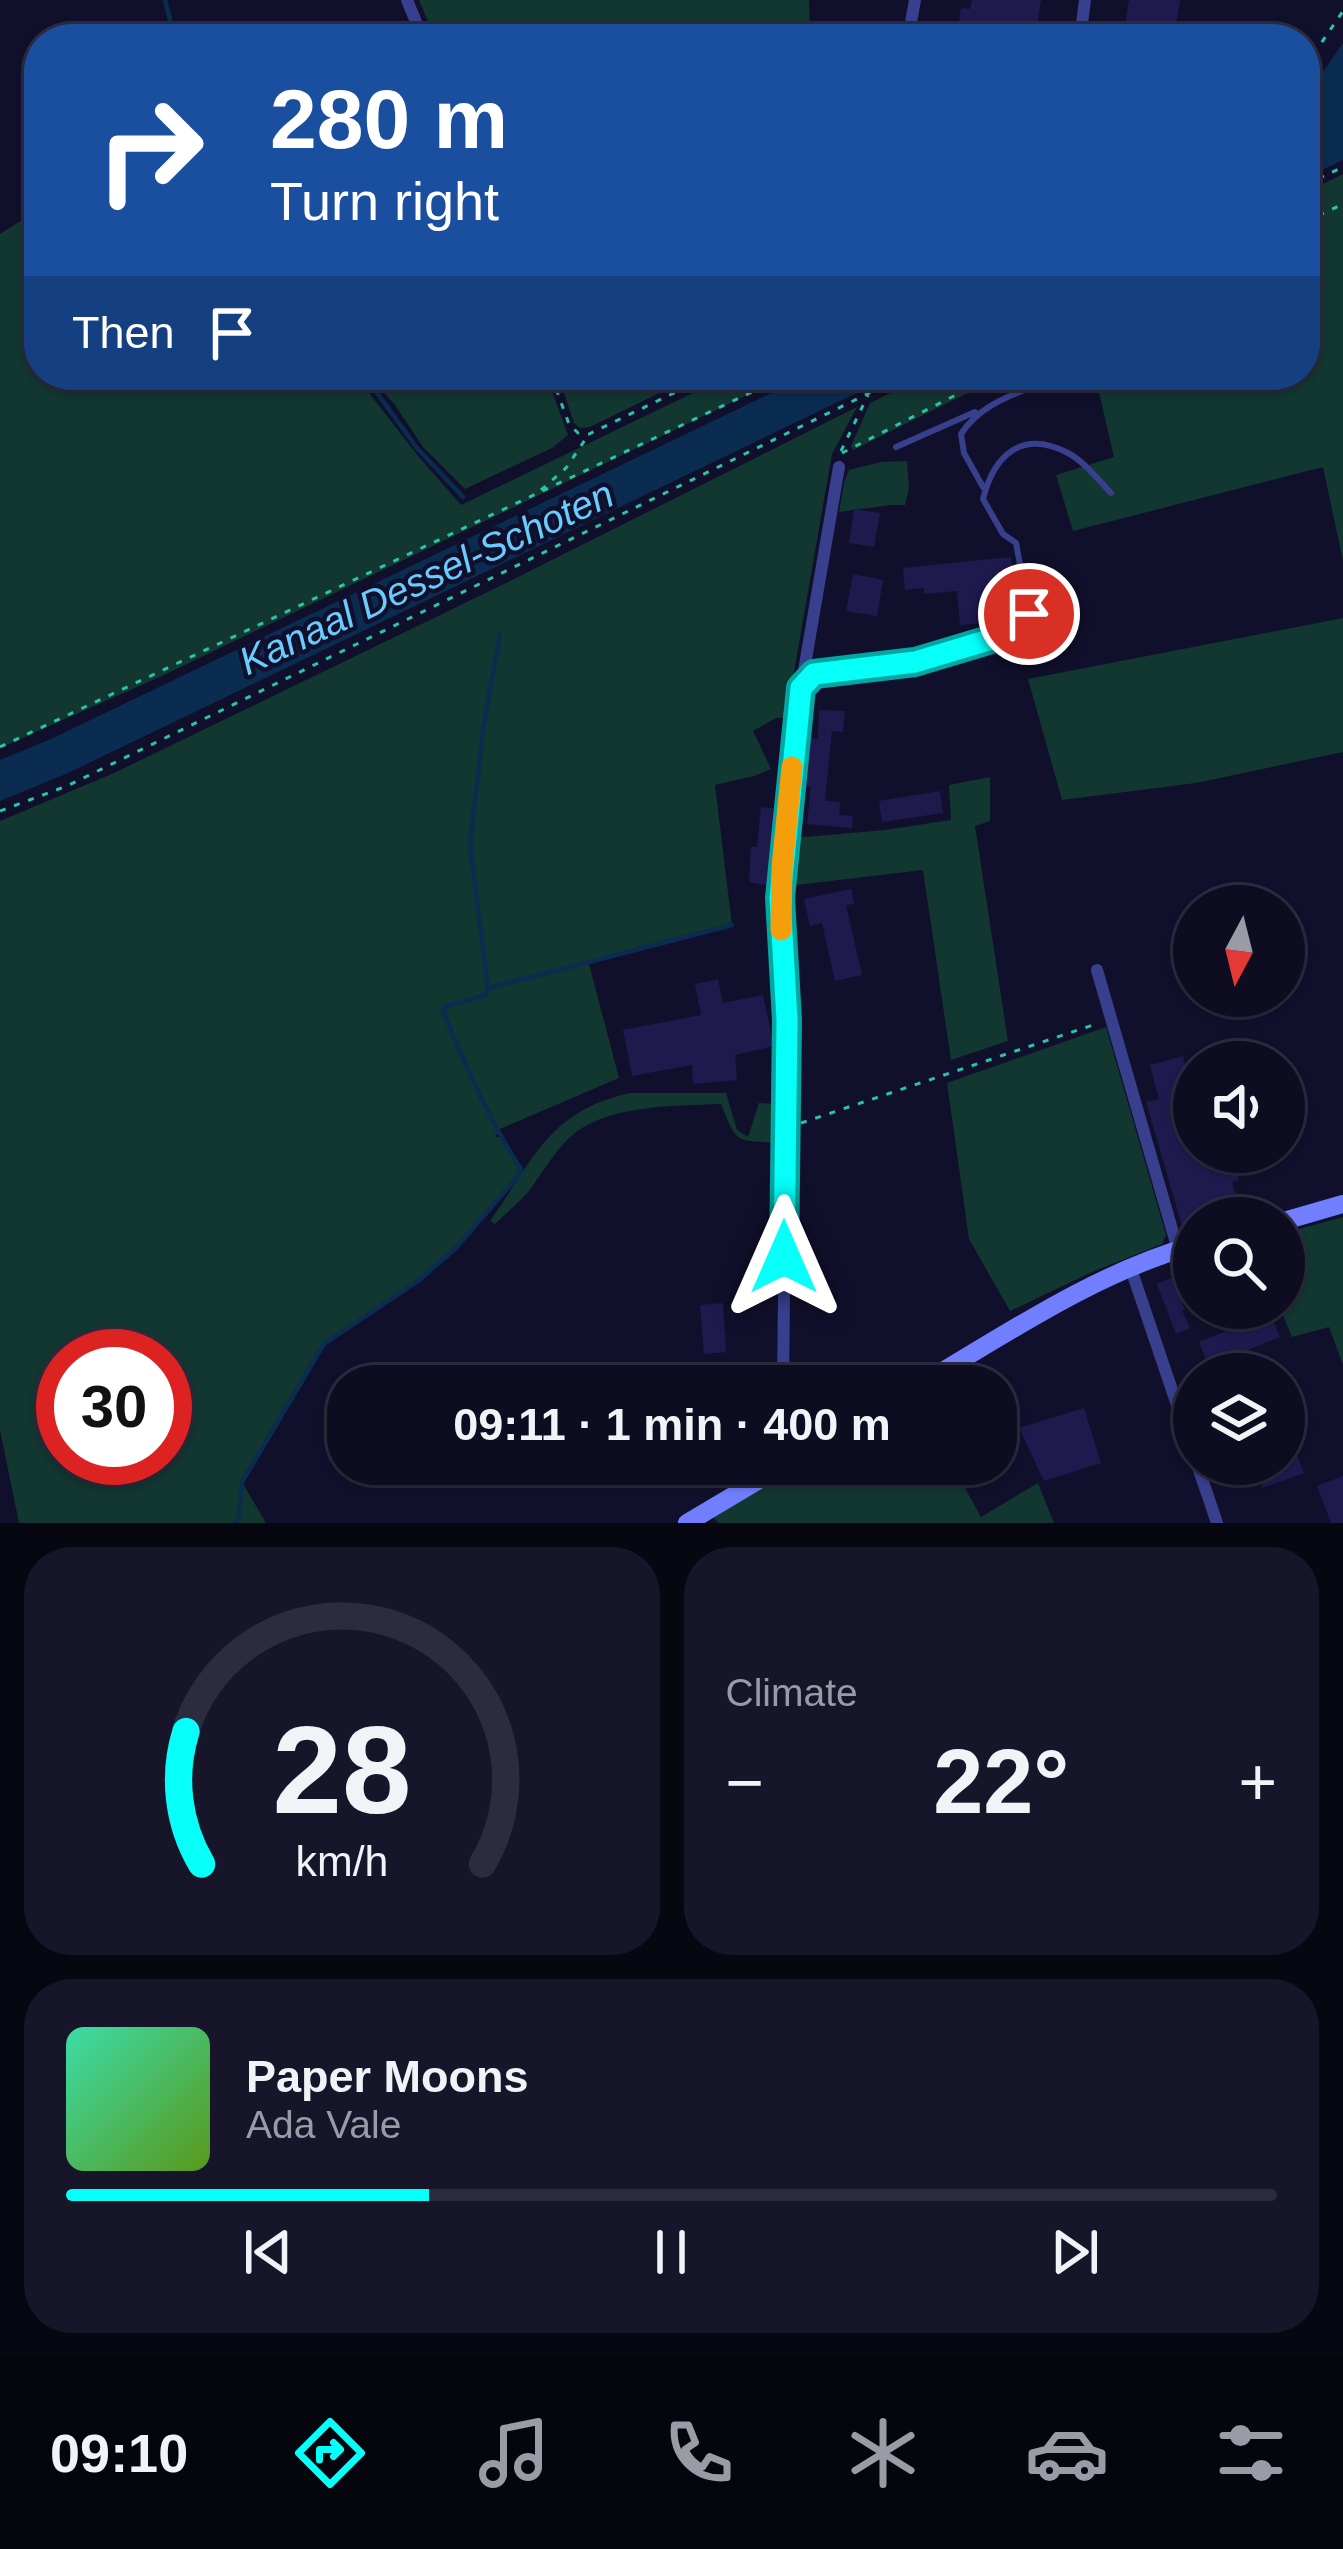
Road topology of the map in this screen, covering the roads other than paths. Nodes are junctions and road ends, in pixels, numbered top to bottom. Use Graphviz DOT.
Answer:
graph roads {
  1 [pos="1026,390"];
  2 [pos="984,408"];
  3 [pos="896,447"];
  4 [pos="840,460"];
  5 [pos="985,490"];
  6 [pos="1111,494"];
  7 [pos="801,688"];
  8 [pos="1097,970"];
  9 [pos="1343,1204"];
  10 [pos="1173,1208"];
  11 [pos="1305,1215"];
  12 [pos="1173,1253"];
  13 [pos="1131,1269"];
  14 [pos="783,1365"];
  15 [pos="954,1365"];
  16 [pos="1173,1393"];
  17 [pos="751,1485"];
  18 [pos="1204,1485"];
  19 [pos="687,1523"];
  20 [pos="1217,1523"];
  1 -- 2 [label="lane"];
  2 -- 3 [label="lane"];
  2 -- 5 [label="lane"];
  4 -- 7 [label="street"];
  5 -- 6 [label="lane"];
  5 -- 7 [label="lane"];
  7 -- 14 [label="street"];
  8 -- 10 [label="street"];
  9 -- 11 [label="street"];
  12 -- 13 [label="street"];
  13 -- 15 [label="street"];
  13 -- 16 [label="street"];
  17 -- 19 [label="street"];
  18 -- 20 [label="street"];
}
